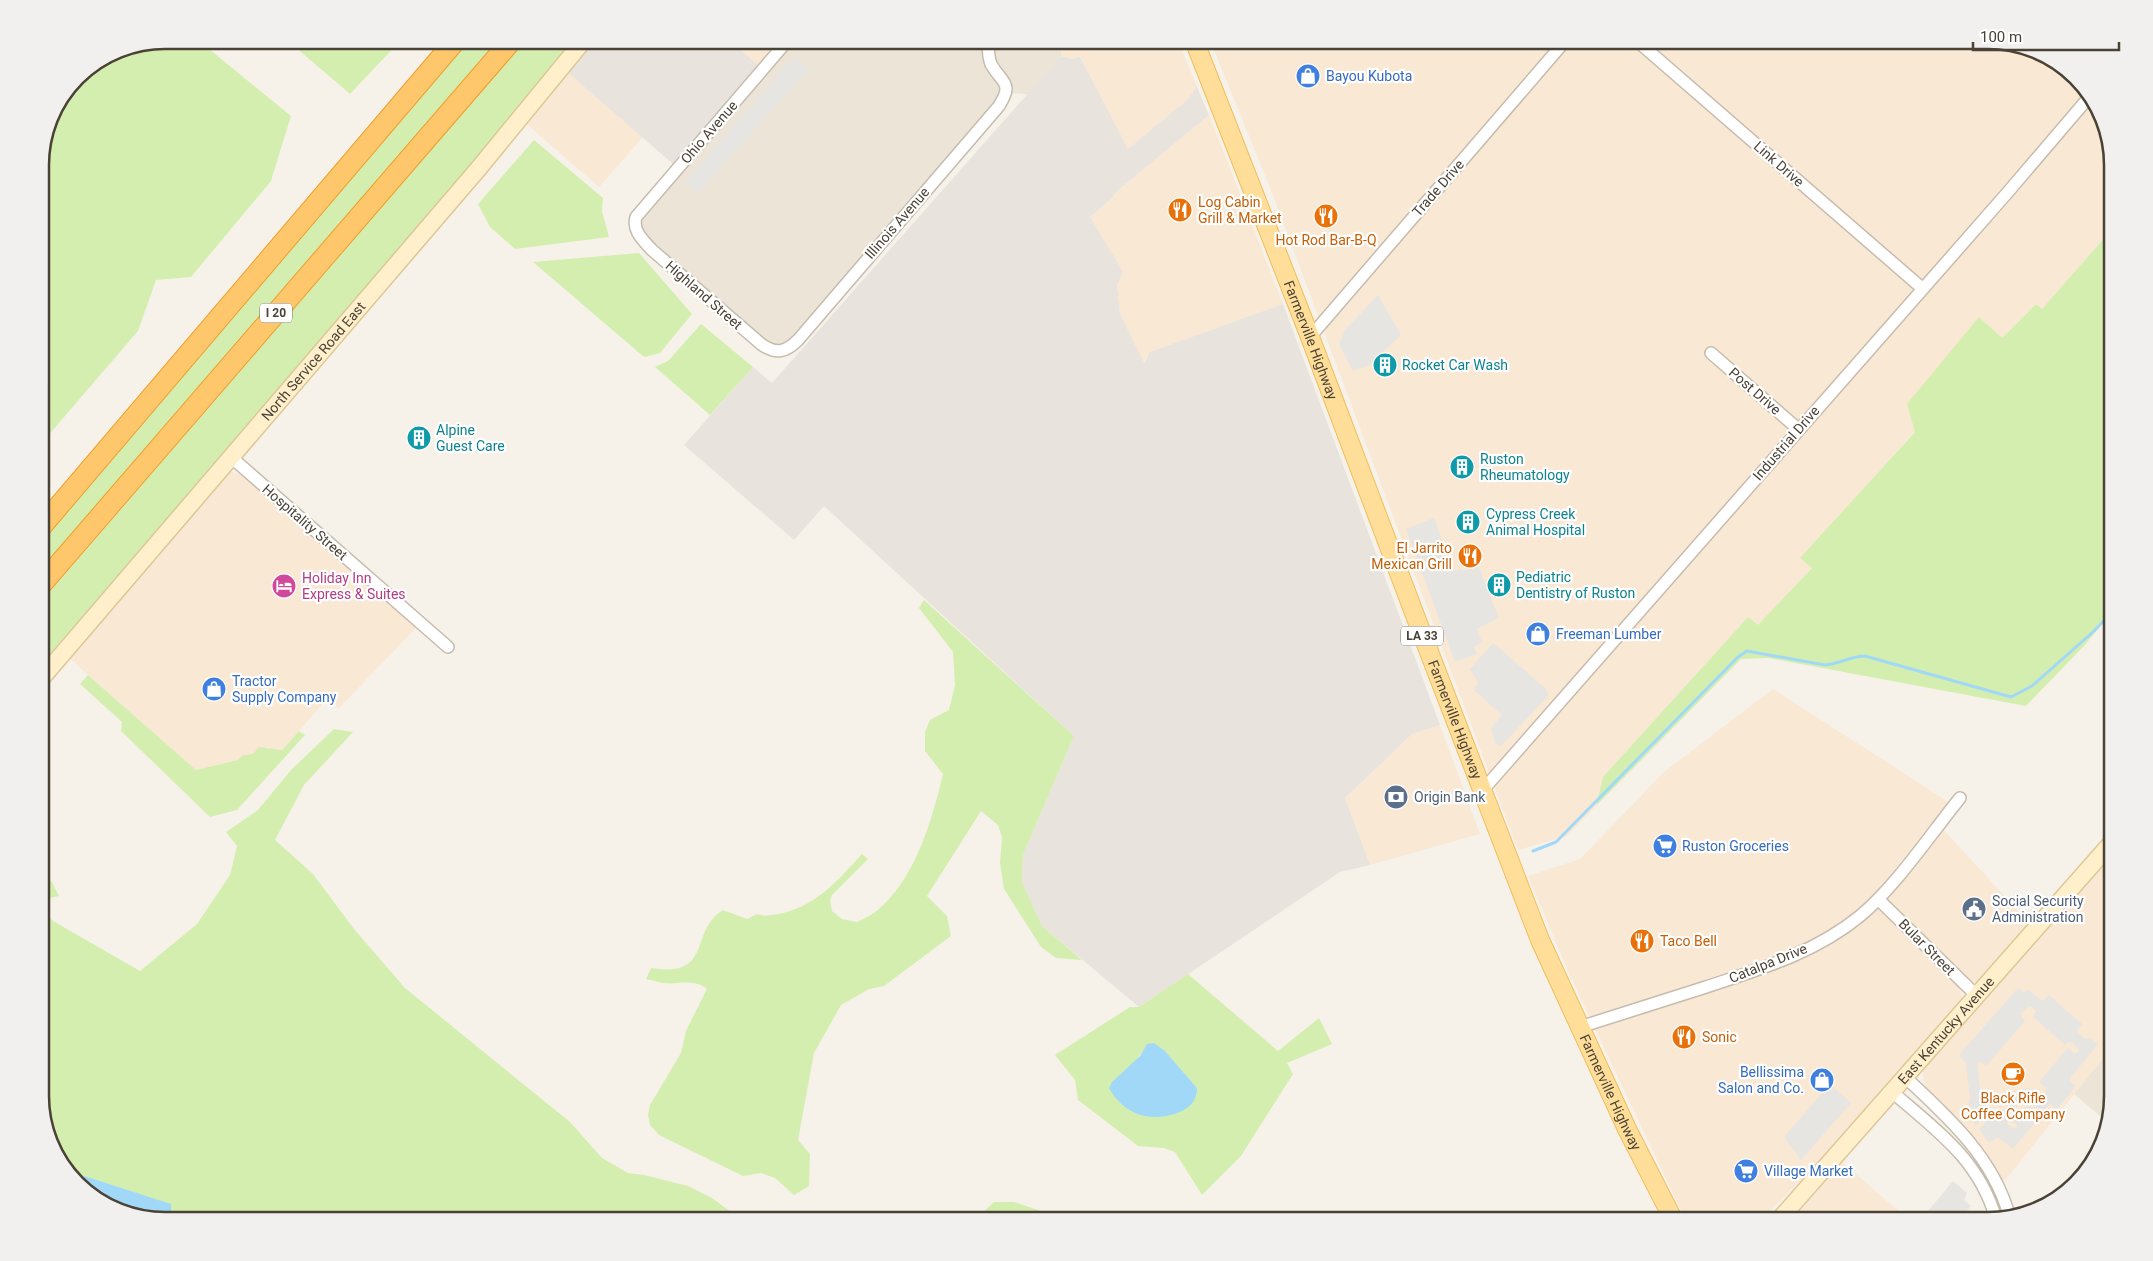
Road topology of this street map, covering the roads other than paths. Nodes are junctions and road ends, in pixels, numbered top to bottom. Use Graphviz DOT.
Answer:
graph roads {
  1 [pos="448,49"];
  2 [pos="504,49"];
  3 [pos="577,49"];
  4 [pos="780,49"];
  5 [pos="989,49"];
  6 [pos="1198,49"];
  7 [pos="1558,49"];
  8 [pos="1646,49"];
  9 [pos="2085,102"];
  10 [pos="634,225"];
  11 [pos="1923,289"];
  12 [pos="1310,337"];
  13 [pos="784,351"];
  14 [pos="1711,353"];
  15 [pos="1798,429"];
  16 [pos="230,457"];
  17 [pos="49,517"];
  18 [pos="49,576"];
  19 [pos="448,646"];
  20 [pos="49,669"];
  21 [pos="1482,791"];
  22 [pos="1960,798"];
  23 [pos="2104,851"];
  24 [pos="1878,898"];
  25 [pos="1976,995"];
  26 [pos="1580,1027"];
  27 [pos="1904,1076"];
  28 [pos="1891,1091"];
  29 [pos="1998,1186"];
  30 [pos="1986,1191"];
  31 [pos="2007,1210"];
  32 [pos="1669,1212"];
  33 [pos="1786,1212"];
  34 [pos="1993,1212"];
  1 -- 17 [label="highway"];
  2 -- 18 [label="highway, I 20"];
  3 -- 16 [label="street, North Service Road East"];
  4 -- 10 [label="street, Ohio Avenue"];
  5 -- 13 [label="street, Illinois Avenue"];
  6 -- 12 [label="main road, Farmerville Highway / LA 33"];
  7 -- 12 [label="street, Trade Drive"];
  8 -- 11 [label="street, Link Drive"];
  9 -- 11 [label="street, Industrial Drive"];
  10 -- 13 [label="street, Highland Street"];
  11 -- 15 [label="street, Industrial Drive"];
  12 -- 21 [label="main road, Farmerville Highway / LA 33"];
  14 -- 15 [label="street, Post Drive"];
  15 -- 21 [label="street, Industrial Drive"];
  16 -- 19 [label="street, Hospitality Street"];
  16 -- 20 [label="street, North Service Road East"];
  21 -- 26 [label="main road, Farmerville Highway / LA 33"];
  22 -- 24 [label="street, Catalpa Drive"];
  23 -- 25 [label="street, East Kentucky Avenue"];
  24 -- 25 [label="street, Bular Street"];
  24 -- 26 [label="street, Catalpa Drive"];
  25 -- 27 [label="street, East Kentucky Avenue"];
  26 -- 32 [label="main road, Farmerville Highway / LA 33"];
  27 -- 28 [label="street, East Kentucky Avenue"];
  27 -- 29 [label="street"];
  28 -- 30 [label="street"];
  28 -- 33 [label="street, East Kentucky Avenue"];
  29 -- 30 [label="street"];
  29 -- 31 [label="street"];
  30 -- 34 [label="street"];
}
